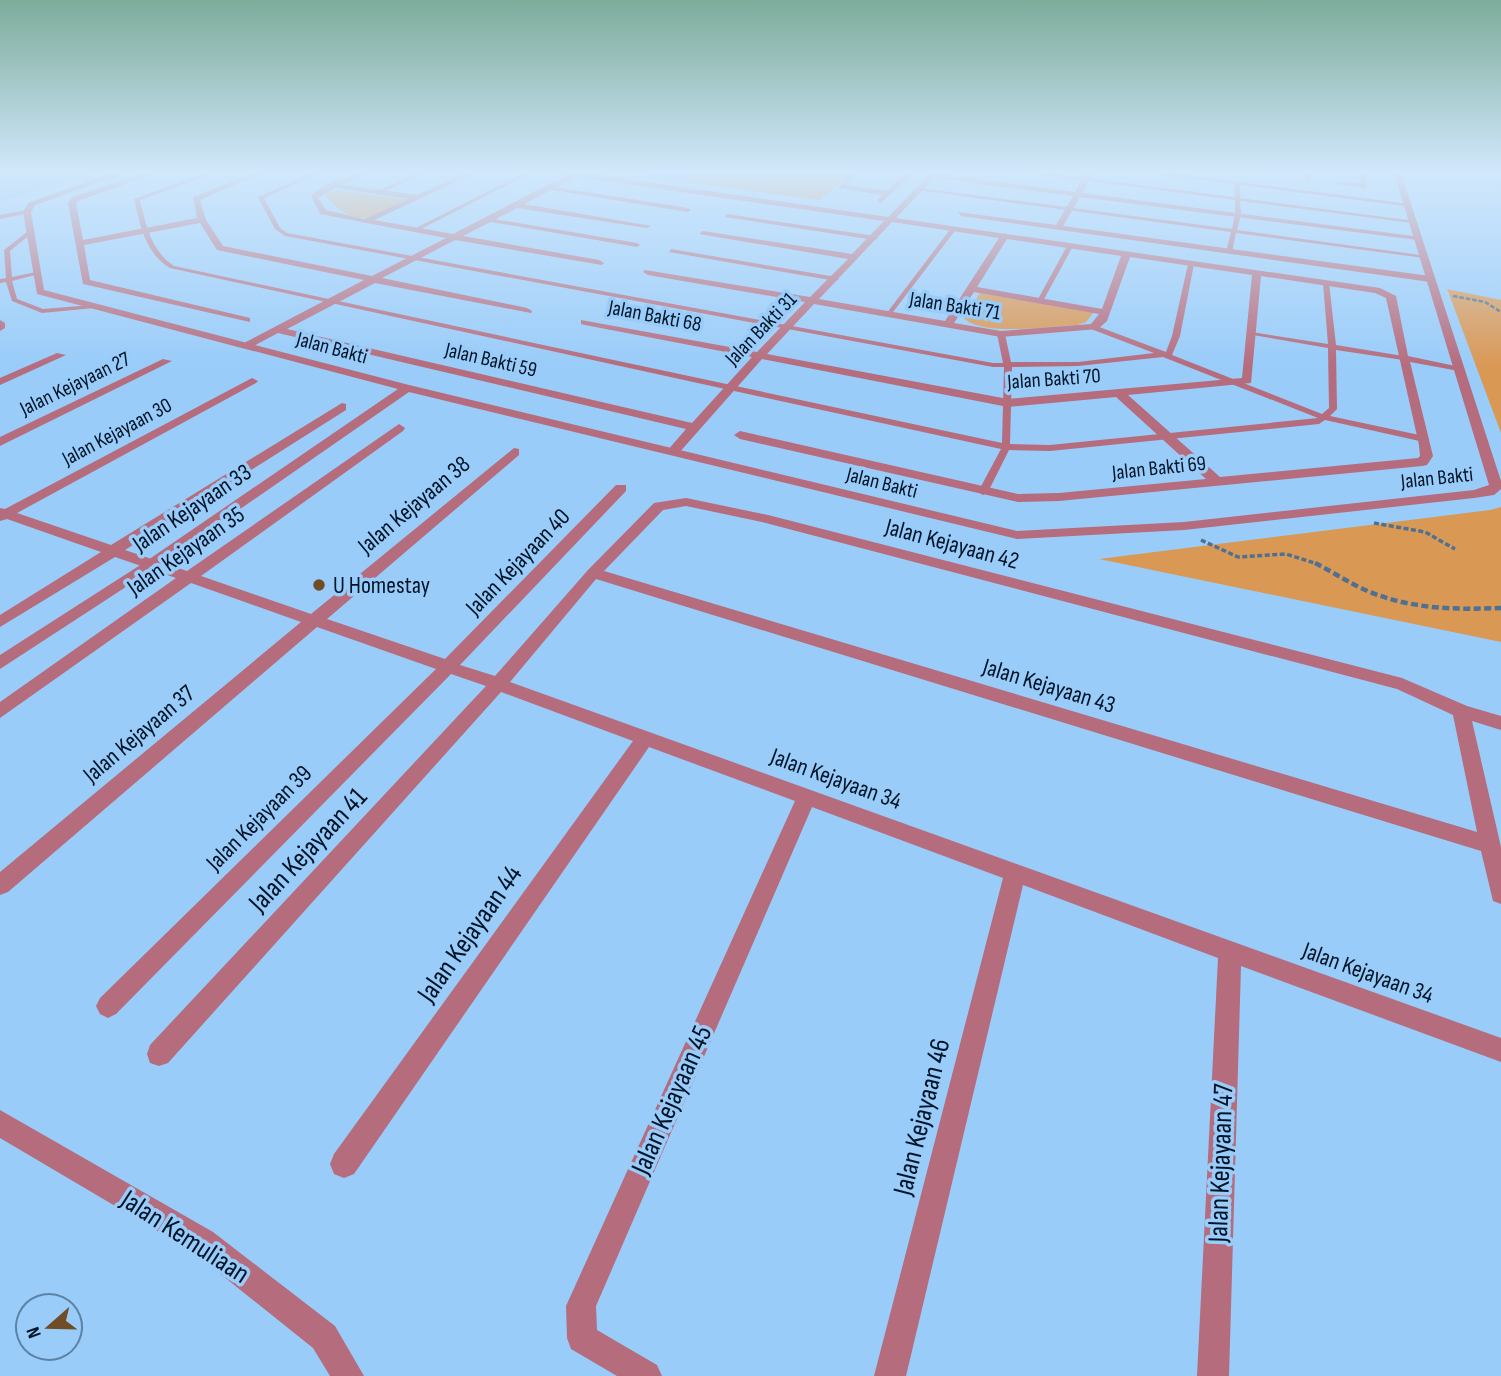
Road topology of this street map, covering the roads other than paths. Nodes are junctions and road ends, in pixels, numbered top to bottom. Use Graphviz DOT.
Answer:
graph roads {
  1 [pos="22,237"];
  2 [pos="30,237"];
  3 [pos="78,237"];
  4 [pos="110,237"];
  5 [pos="147,237"];
  6 [pos="213,237"];
  7 [pos="303,237"];
  8 [pos="456,237"];
  9 [pos="457,237"];
  10 [pos="591,237"];
  11 [pos="724,237"];
  12 [pos="870,237"];
  13 [pos="947,237"];
  14 [pos="1004,237"];
  15 [pos="1013,237"];
  16 [pos="1124,237"];
  17 [pos="1233,237"];
  18 [pos="1275,237"];
  19 [pos="1417,237"];
  20 [pos="875,238"];
  21 [pos="79,243"];
  22 [pos="637,245"];
  23 [pos="1069,246"];
  24 [pos="671,251"];
  25 [pos="1229,252"];
  26 [pos="1126,255"];
  27 [pos="1424,256"];
  28 [pos="417,257"];
  29 [pos="855,257"];
  30 [pos="599,262"];
  31 [pos="1191,264"];
  32 [pos="648,272"];
  33 [pos="36,274"];
  34 [pos="1257,274"];
  35 [pos="836,278"];
  36 [pos="375,279"];
  37 [pos="1430,279"];
  38 [pos="0,281"];
  39 [pos="9,281"];
  40 [pos="1326,284"];
  41 [pos="971,289"];
  42 [pos="815,301"];
  43 [pos="1040,301"];
  44 [pos="330,302"];
  45 [pos="92,307"];
  46 [pos="527,311"];
  47 [pos="1104,312"];
  48 [pos="888,315"];
  49 [pos="246,320"];
  50 [pos="585,322"];
  51 [pos="947,326"];
  52 [pos="1094,327"];
  53 [pos="787,328"];
  54 [pos="278,330"];
  55 [pos="1001,334"];
  56 [pos="1251,334"];
  57 [pos="246,345"];
  58 [pos="1332,347"];
  59 [pos="61,355"];
  60 [pos="1169,355"];
  61 [pos="759,356"];
  62 [pos="1403,358"];
  63 [pos="167,361"];
  64 [pos="1008,366"];
  65 [pos="1460,368"];
  66 [pos="252,381"];
  67 [pos="0,382"];
  68 [pos="1240,384"];
  69 [pos="732,387"];
  70 [pos="407,388"];
  71 [pos="1119,394"];
  72 [pos="1008,403"];
  73 [pos="342,407"];
  74 [pos="1326,418"];
  75 [pos="695,426"];
  76 [pos="399,428"];
  77 [pos="1166,434"];
  78 [pos="740,435"];
  79 [pos="1424,439"];
  80 [pos="0,442"];
  81 [pos="1006,447"];
  82 [pos="673,451"];
  83 [pos="514,452"];
  84 [pos="1216,481"];
  85 [pos="621,488"];
  86 [pos="983,492"];
  87 [pos="2,515"];
  88 [pos="113,551"];
  89 [pos="150,565"];
  90 [pos="593,573"];
  91 [pos="187,578"];
  92 [pos="310,621"];
  93 [pos="0,622"];
  94 [pos="0,663"];
  95 [pos="448,667"];
  96 [pos="498,684"];
  97 [pos="1461,710"];
  98 [pos="0,711"];
  99 [pos="1501,723"];
  100 [pos="645,738"];
  101 [pos="807,796"];
  102 [pos="1490,845"];
  103 [pos="1015,873"];
  104 [pos="1500,883"];
  105 [pos="0,885"];
  106 [pos="1230,950"];
  107 [pos="108,1006"];
  108 [pos="1501,1050"];
  109 [pos="159,1054"];
  110 [pos="0,1124"];
  111 [pos="344,1164"];
  112 [pos="348,1376"];
  113 [pos="646,1376"];
  114 [pos="890,1376"];
  115 [pos="1213,1376"];
  1 -- 39 [label="lane"];
  2 -- 33 [label="street, Jalan Bakti"];
  3 -- 21 [label="street"];
  4 -- 21 [label="street"];
  5 -- 44 [label="lane"];
  6 -- 36 [label="street"];
  7 -- 28 [label="lane"];
  8 -- 28 [label="street"];
  9 -- 30 [label="street"];
  10 -- 22 [label="lane"];
  11 -- 29 [label="street"];
  12 -- 20 [label="lane"];
  13 -- 48 [label="lane"];
  14 -- 41 [label="street"];
  15 -- 23 [label="street"];
  16 -- 25 [label="street"];
  17 -- 25 [label="lane"];
  18 -- 27 [label="lane"];
  19 -- 27 [label="street, Jalan Bakti"];
  20 -- 29 [label="street, Jalan Bakti 31"];
  21 -- 49 [label="street"];
  23 -- 26 [label="street"];
  23 -- 43 [label="lane"];
  24 -- 35 [label="lane"];
  25 -- 37 [label="street"];
  26 -- 31 [label="street"];
  26 -- 47 [label="street"];
  27 -- 37 [label="street, Jalan Bakti"];
  28 -- 36 [label="street"];
  28 -- 53 [label="lane"];
  29 -- 35 [label="street, Jalan Bakti 31"];
  31 -- 34 [label="street"];
  31 -- 60 [label="lane"];
  32 -- 42 [label="street, Jalan Bakti 71"];
  33 -- 39 [label="lane"];
  33 -- 45 [label="street, Jalan Bakti"];
  34 -- 40 [label="street"];
  34 -- 56 [label="street"];
  35 -- 42 [label="street, Jalan Bakti 31"];
  36 -- 44 [label="street"];
  36 -- 46 [label="street"];
  37 -- 65 [label="street, Jalan Bakti"];
  38 -- 39 [label="lane"];
  39 -- 45 [label="lane"];
  40 -- 58 [label="lane"];
  40 -- 62 [label="street"];
  41 -- 43 [label="street"];
  41 -- 51 [label="street"];
  42 -- 48 [label="street, Jalan Bakti 71"];
  42 -- 53 [label="street, Jalan Bakti 31"];
  43 -- 47 [label="street"];
  44 -- 54 [label="street"];
  44 -- 69 [label="lane"];
  45 -- 57 [label="street, Jalan Bakti"];
  47 -- 52 [label="street"];
  48 -- 51 [label="street, Jalan Bakti 71"];
  50 -- 61 [label="street, Jalan Bakti 68"];
  51 -- 55 [label="street, Jalan Bakti 71"];
  52 -- 55 [label="street, Jalan Bakti 71"];
  52 -- 60 [label="lane"];
  53 -- 61 [label="street, Jalan Bakti 31"];
  53 -- 64 [label="lane"];
  54 -- 57 [label="street"];
  54 -- 75 [label="street, Jalan Bakti 59"];
  55 -- 64 [label="lane"];
  56 -- 58 [label="lane"];
  56 -- 68 [label="street"];
  57 -- 70 [label="street, Jalan Bakti"];
  58 -- 62 [label="lane"];
  58 -- 74 [label="lane"];
  59 -- 67 [label="street"];
  60 -- 64 [label="lane"];
  60 -- 68 [label="lane"];
  61 -- 69 [label="street, Jalan Bakti 31"];
  61 -- 72 [label="street, Jalan Bakti 70"];
  62 -- 65 [label="street"];
  62 -- 79 [label="street"];
  63 -- 80 [label="street, Jalan Kejayaan 27"];
  64 -- 72 [label="lane"];
  65 -- 82 [label="street, Jalan Bakti"];
  66 -- 87 [label="street, Jalan Kejayaan 30"];
  68 -- 71 [label="street, Jalan Bakti 70"];
  68 -- 74 [label="lane"];
  69 -- 75 [label="street, Jalan Bakti 31"];
  69 -- 81 [label="lane"];
  70 -- 82 [label="street, Jalan Bakti"];
  70 -- 89 [label="street, Jalan Kejayaan 33"];
  71 -- 72 [label="street, Jalan Bakti 70"];
  71 -- 77 [label="street"];
  72 -- 81 [label="lane"];
  73 -- 88 [label="street"];
  74 -- 77 [label="lane"];
  74 -- 79 [label="lane"];
  75 -- 82 [label="street, Jalan Bakti 31"];
  76 -- 91 [label="street, Jalan Kejayaan 35"];
  77 -- 81 [label="lane"];
  77 -- 84 [label="street"];
  78 -- 86 [label="street, Jalan Bakti 69"];
  79 -- 84 [label="street, Jalan Bakti 69"];
  81 -- 86 [label="lane"];
  83 -- 92 [label="street, Jalan Kejayaan 38"];
  84 -- 86 [label="street, Jalan Bakti 69"];
  85 -- 95 [label="street, Jalan Kejayaan 40"];
  87 -- 88 [label="street, Jalan Kejayaan 34"];
  88 -- 89 [label="street, Jalan Kejayaan 34"];
  88 -- 93 [label="street"];
  89 -- 91 [label="street, Jalan Kejayaan 34"];
  89 -- 94 [label="street, Jalan Kejayaan 33"];
  90 -- 96 [label="street, Jalan Kejayaan 42"];
  90 -- 97 [label="street, Jalan Kejayaan 42"];
  90 -- 102 [label="street, Jalan Kejayaan 43"];
  91 -- 92 [label="street, Jalan Kejayaan 34"];
  91 -- 98 [label="street, Jalan Kejayaan 35"];
  92 -- 95 [label="street, Jalan Kejayaan 34"];
  92 -- 105 [label="street, Jalan Kejayaan 37"];
  95 -- 96 [label="street, Jalan Kejayaan 34"];
  95 -- 107 [label="street, Jalan Kejayaan 39"];
  96 -- 100 [label="street, Jalan Kejayaan 34"];
  96 -- 109 [label="street, Jalan Kejayaan 41"];
  97 -- 99 [label="street, Jalan Kejayaan 42"];
  97 -- 102 [label="street"];
  100 -- 101 [label="street, Jalan Kejayaan 34"];
  100 -- 111 [label="street, Jalan Kejayaan 44"];
  101 -- 103 [label="street, Jalan Kejayaan 34"];
  101 -- 113 [label="street, Jalan Kejayaan 45"];
  102 -- 104 [label="street"];
  103 -- 106 [label="street, Jalan Kejayaan 34"];
  103 -- 114 [label="street, Jalan Kejayaan 46"];
  106 -- 108 [label="street, Jalan Kejayaan 34"];
  106 -- 115 [label="street, Jalan Kejayaan 47"];
  110 -- 112 [label="street, Jalan Kemuliaan"];
}
